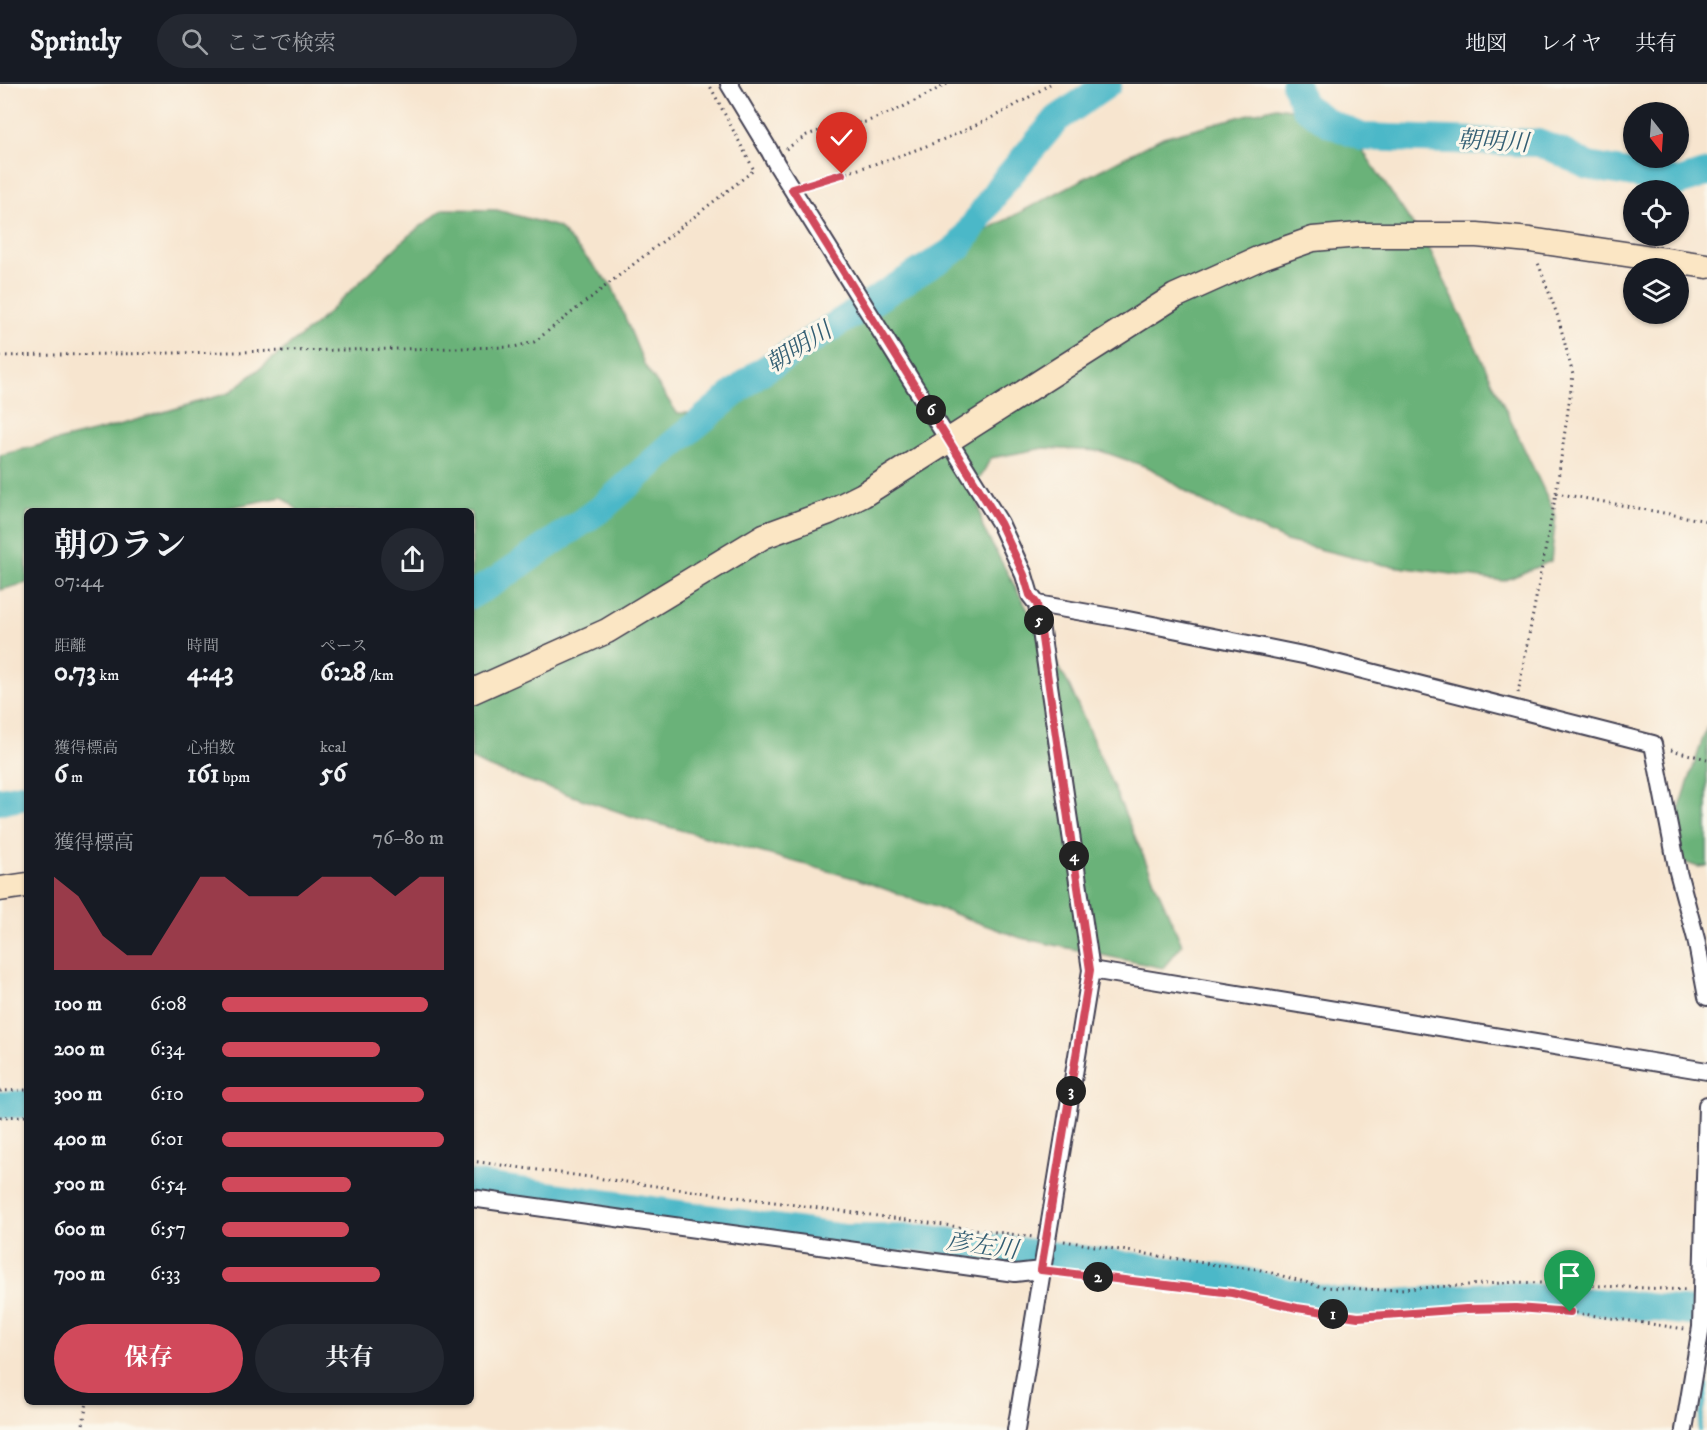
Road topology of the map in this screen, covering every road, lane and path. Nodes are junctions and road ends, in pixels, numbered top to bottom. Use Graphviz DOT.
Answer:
graph roads {
  1 [pos="709,84"];
  2 [pos="729,84"];
  3 [pos="947,84"];
  4 [pos="1050,84"];
  5 [pos="772,158"];
  6 [pos="754,170"];
  7 [pos="794,192"];
  8 [pos="1530,240"];
  9 [pos="1707,266"];
  10 [pos="0,356"];
  11 [pos="943,430"];
  12 [pos="1556,493"];
  13 [pos="1707,521"];
  14 [pos="1037,604"];
  15 [pos="474,691"];
  16 [pos="1515,710"];
  17 [pos="1653,744"];
  18 [pos="1707,759"];
  19 [pos="24,885"];
  20 [pos="0,889"];
  21 [pos="1090,970"];
  22 [pos="1707,997"];
  23 [pos="1707,1071"];
  24 [pos="24,1090"];
  25 [pos="0,1091"];
  26 [pos="1707,1105"];
  27 [pos="24,1116"];
  28 [pos="0,1117"];
  29 [pos="474,1161"];
  30 [pos="474,1198"];
  31 [pos="1046,1241"];
  32 [pos="1042,1268"];
  33 [pos="1703,1294"];
  34 [pos="1700,1331"];
  35 [pos="86,1405"];
  36 [pos="82,1430"];
  37 [pos="1016,1430"];
  38 [pos="1684,1430"];
  1 -- 6 [label="path"];
  2 -- 5 [label="street"];
  3 -- 5 [label="path"];
  4 -- 7 [label="path"];
  5 -- 6 [label="path"];
  5 -- 7 [label="street"];
  6 -- 10 [label="path"];
  7 -- 11 [label="street"];
  8 -- 9 [label="street"];
  8 -- 11 [label="street"];
  8 -- 12 [label="path"];
  11 -- 14 [label="street"];
  11 -- 15 [label="street"];
  12 -- 13 [label="path"];
  12 -- 16 [label="path"];
  14 -- 16 [label="street"];
  14 -- 21 [label="street"];
  16 -- 17 [label="street"];
  17 -- 18 [label="path"];
  17 -- 22 [label="street"];
  19 -- 20 [label="street"];
  21 -- 23 [label="street"];
  21 -- 31 [label="street"];
  24 -- 25 [label="path"];
  26 -- 33 [label="street"];
  27 -- 28 [label="path"];
  29 -- 31 [label="path"];
  30 -- 32 [label="street"];
  31 -- 32 [label="street"];
  31 -- 33 [label="path"];
  32 -- 34 [label="path"];
  32 -- 37 [label="street"];
  33 -- 34 [label="street"];
  34 -- 38 [label="street"];
  35 -- 36 [label="path"];
}
